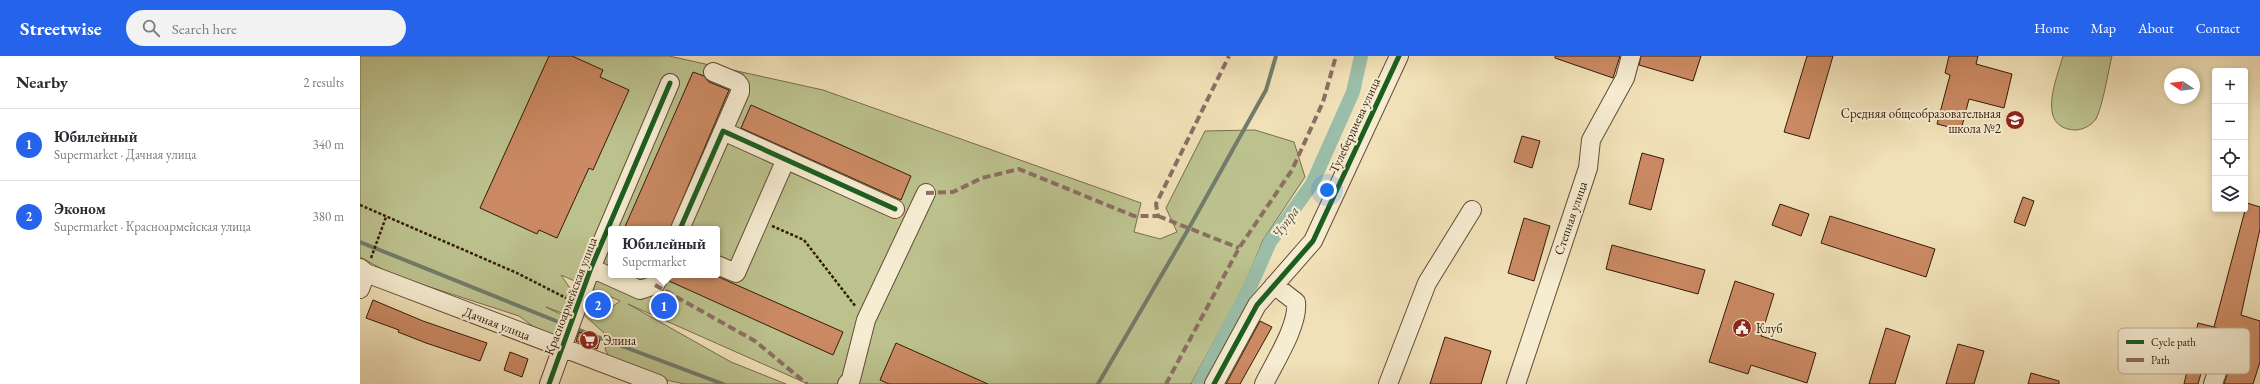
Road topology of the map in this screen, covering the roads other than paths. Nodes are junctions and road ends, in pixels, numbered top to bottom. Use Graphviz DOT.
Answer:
graph roads {
  1 [pos="1399,56"];
  2 [pos="1631,56"];
  3 [pos="713,72"];
  4 [pos="670,83"];
  5 [pos="723,131"];
  6 [pos="786,159"];
  7 [pos="926,192"];
  8 [pos="895,208"];
  9 [pos="1472,210"];
  10 [pos="609,226"];
  11 [pos="681,226"];
  12 [pos="608,228"];
  13 [pos="720,266"];
  14 [pos="591,268"];
  15 [pos="608,276"];
  16 [pos="362,277"];
  17 [pos="613,278"];
  18 [pos="658,278"];
  19 [pos="1274,285"];
  20 [pos="562,347"];
  21 [pos="2216,374"];
  22 [pos="549,384"];
  23 [pos="658,384"];
  24 [pos="847,384"];
  25 [pos="1214,384"];
  26 [pos="1264,384"];
  27 [pos="1388,384"];
  28 [pos="1516,384"];
  29 [pos="2213,384"];
  1 -- 19 [label="street, Тулебердиева улица"];
  2 -- 28 [label="street, Степная улица"];
  3 -- 5 [label="street"];
  4 -- 10 [label="street, Красноармейская улица"];
  5 -- 6 [label="street"];
  5 -- 11 [label="street"];
  6 -- 8 [label="street"];
  6 -- 13 [label="street"];
  7 -- 24 [label="street"];
  9 -- 27 [label="street"];
  12 -- 14 [label="street, Красноармейская улица"];
  14 -- 15 [label="street"];
  14 -- 20 [label="street, Красноармейская улица"];
  16 -- 20 [label="street, Дачная улица"];
  17 -- 18 [label="street"];
  19 -- 25 [label="street, Тулебердиева улица"];
  19 -- 26 [label="street"];
  20 -- 22 [label="street, Красноармейская улица"];
  20 -- 23 [label="street, Дачная улица"];
  21 -- 29 [label="street"];
}
